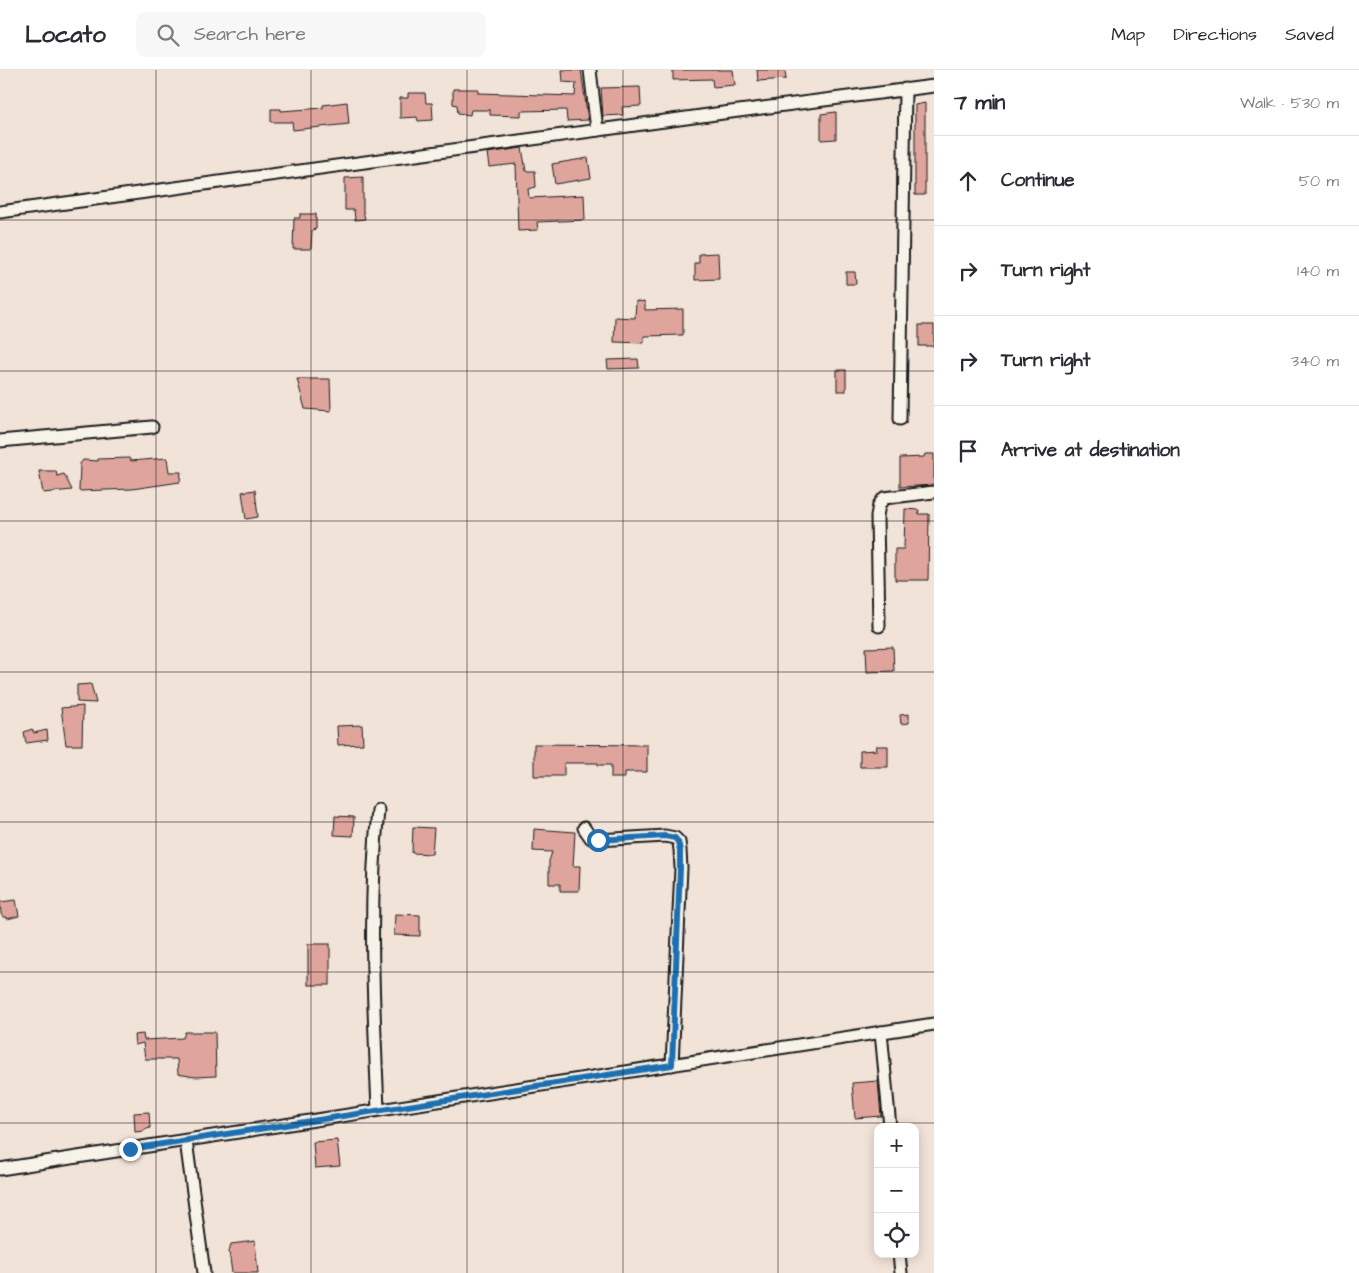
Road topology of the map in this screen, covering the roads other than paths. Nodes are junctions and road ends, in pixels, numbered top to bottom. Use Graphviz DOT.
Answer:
graph roads {
  1 [pos="590,70"];
  2 [pos="934,86"];
  3 [pos="905,90"];
  4 [pos="597,130"];
  5 [pos="0,212"];
  6 [pos="900,419"];
  7 [pos="152,427"];
  8 [pos="0,441"];
  9 [pos="934,492"];
  10 [pos="879,626"];
  11 [pos="378,810"];
  12 [pos="584,828"];
  13 [pos="934,1024"];
  14 [pos="881,1032"];
  15 [pos="672,1065"];
  16 [pos="378,1110"];
  17 [pos="890,1123"];
  18 [pos="186,1141"];
  19 [pos="0,1169"];
  20 [pos="899,1258"];
  21 [pos="204,1273"];
  22 [pos="901,1273"];
  1 -- 4 [label="street"];
  2 -- 3 [label="street"];
  3 -- 4 [label="street"];
  3 -- 6 [label="street"];
  4 -- 5 [label="street"];
  7 -- 8 [label="street"];
  9 -- 10 [label="street"];
  11 -- 16 [label="street"];
  12 -- 15 [label="street"];
  13 -- 14 [label="street"];
  14 -- 15 [label="street"];
  14 -- 17 [label="street"];
  15 -- 16 [label="street"];
  16 -- 18 [label="street"];
  18 -- 19 [label="street"];
  18 -- 21 [label="street"];
  20 -- 22 [label="street"];
}
